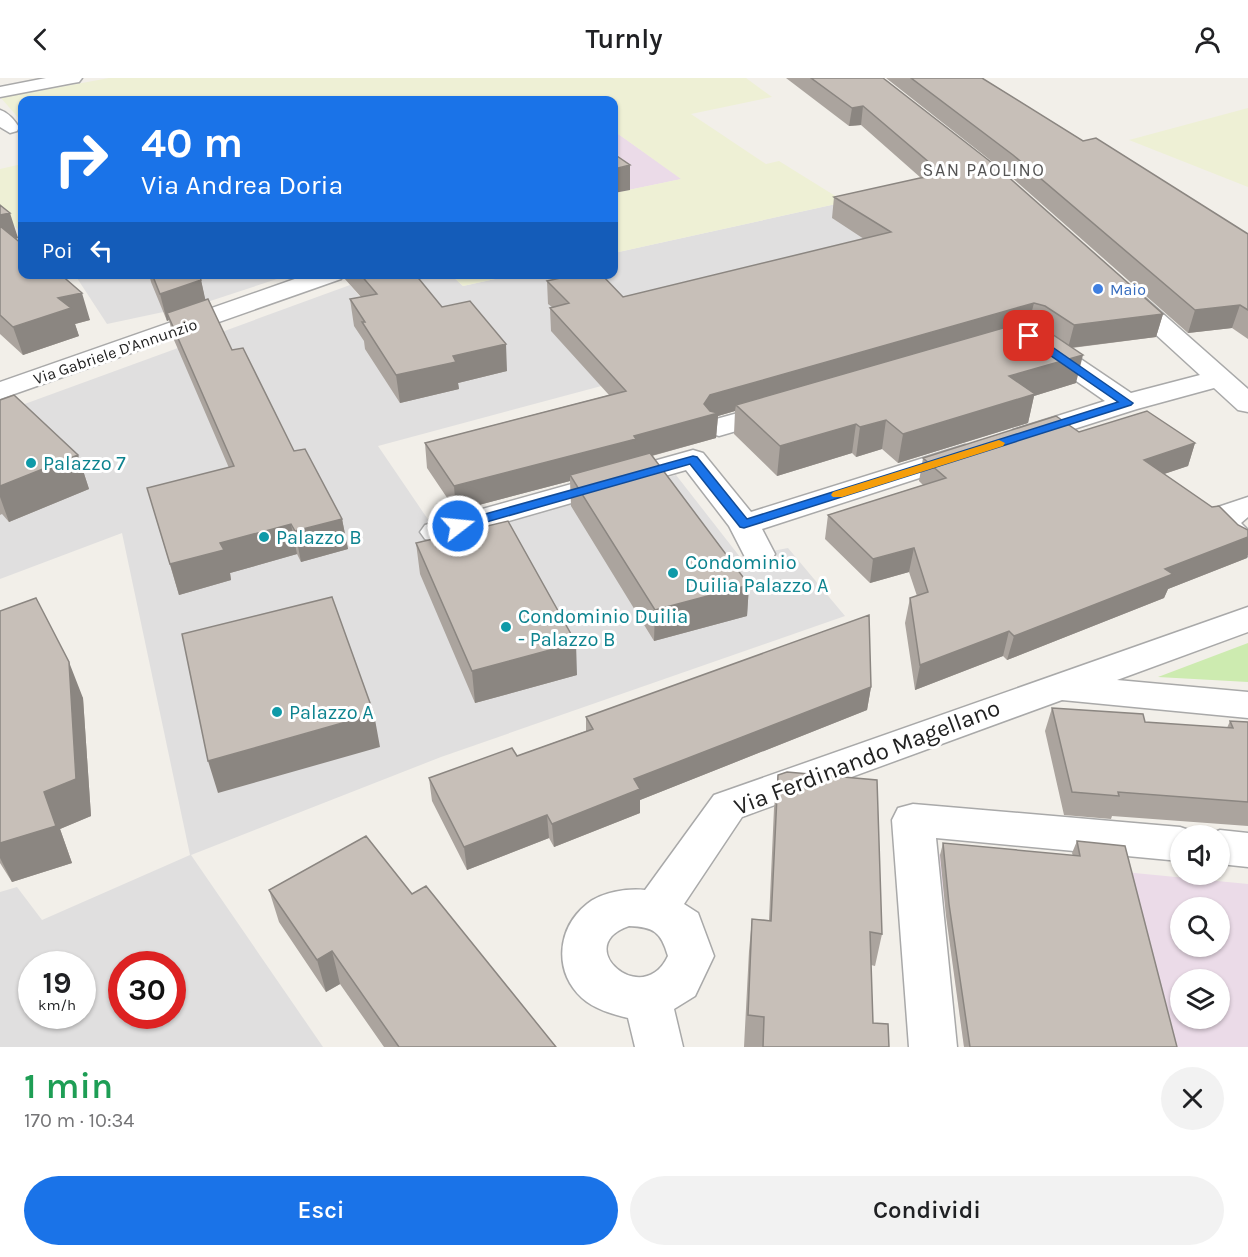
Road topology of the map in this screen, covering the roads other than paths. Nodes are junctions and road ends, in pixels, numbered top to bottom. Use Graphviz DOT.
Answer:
graph roads {
  1 [pos="73,78"];
  2 [pos="0,92"];
  3 [pos="319,279"];
  4 [pos="1114,283"];
  5 [pos="1017,339"];
  6 [pos="1219,378"];
  7 [pos="0,392"];
  8 [pos="800,403"];
  9 [pos="1127,403"];
  10 [pos="1248,404"];
  11 [pos="719,427"];
  12 [pos="1248,506"];
  13 [pos="744,524"];
  14 [pos="436,532"];
  15 [pos="1248,546"];
  16 [pos="759,554"];
  17 [pos="1248,619"];
  18 [pos="1054,687"];
  19 [pos="1248,705"];
  20 [pos="1170,843"];
  21 [pos="1230,848"];
  22 [pos="1248,850"];
  23 [pos="656,909"];
  24 [pos="648,999"];
  25 [pos="659,1047"];
  26 [pos="933,1047"];
  1 -- 2 [label="street"];
  3 -- 7 [label="street, Via Gabriele D'Annunzio"];
  4 -- 6 [label="street"];
  5 -- 9 [label="street"];
  6 -- 9 [label="street"];
  6 -- 10 [label="street"];
  8 -- 11 [label="street"];
  9 -- 13 [label="street"];
  12 -- 15 [label="street"];
  13 -- 14 [label="street"];
  13 -- 16 [label="street"];
  17 -- 18 [label="street, Via Ferdinando Magellano"];
  18 -- 19 [label="street, Via Ferdinando Magellano"];
  18 -- 23 [label="street, Via Ferdinando Magellano"];
  20 -- 26 [label="street"];
  21 -- 22 [label="street"];
  23 -- 24 [label="street"];
  23 -- 24 [label="street"];
  24 -- 25 [label="street"];
}
